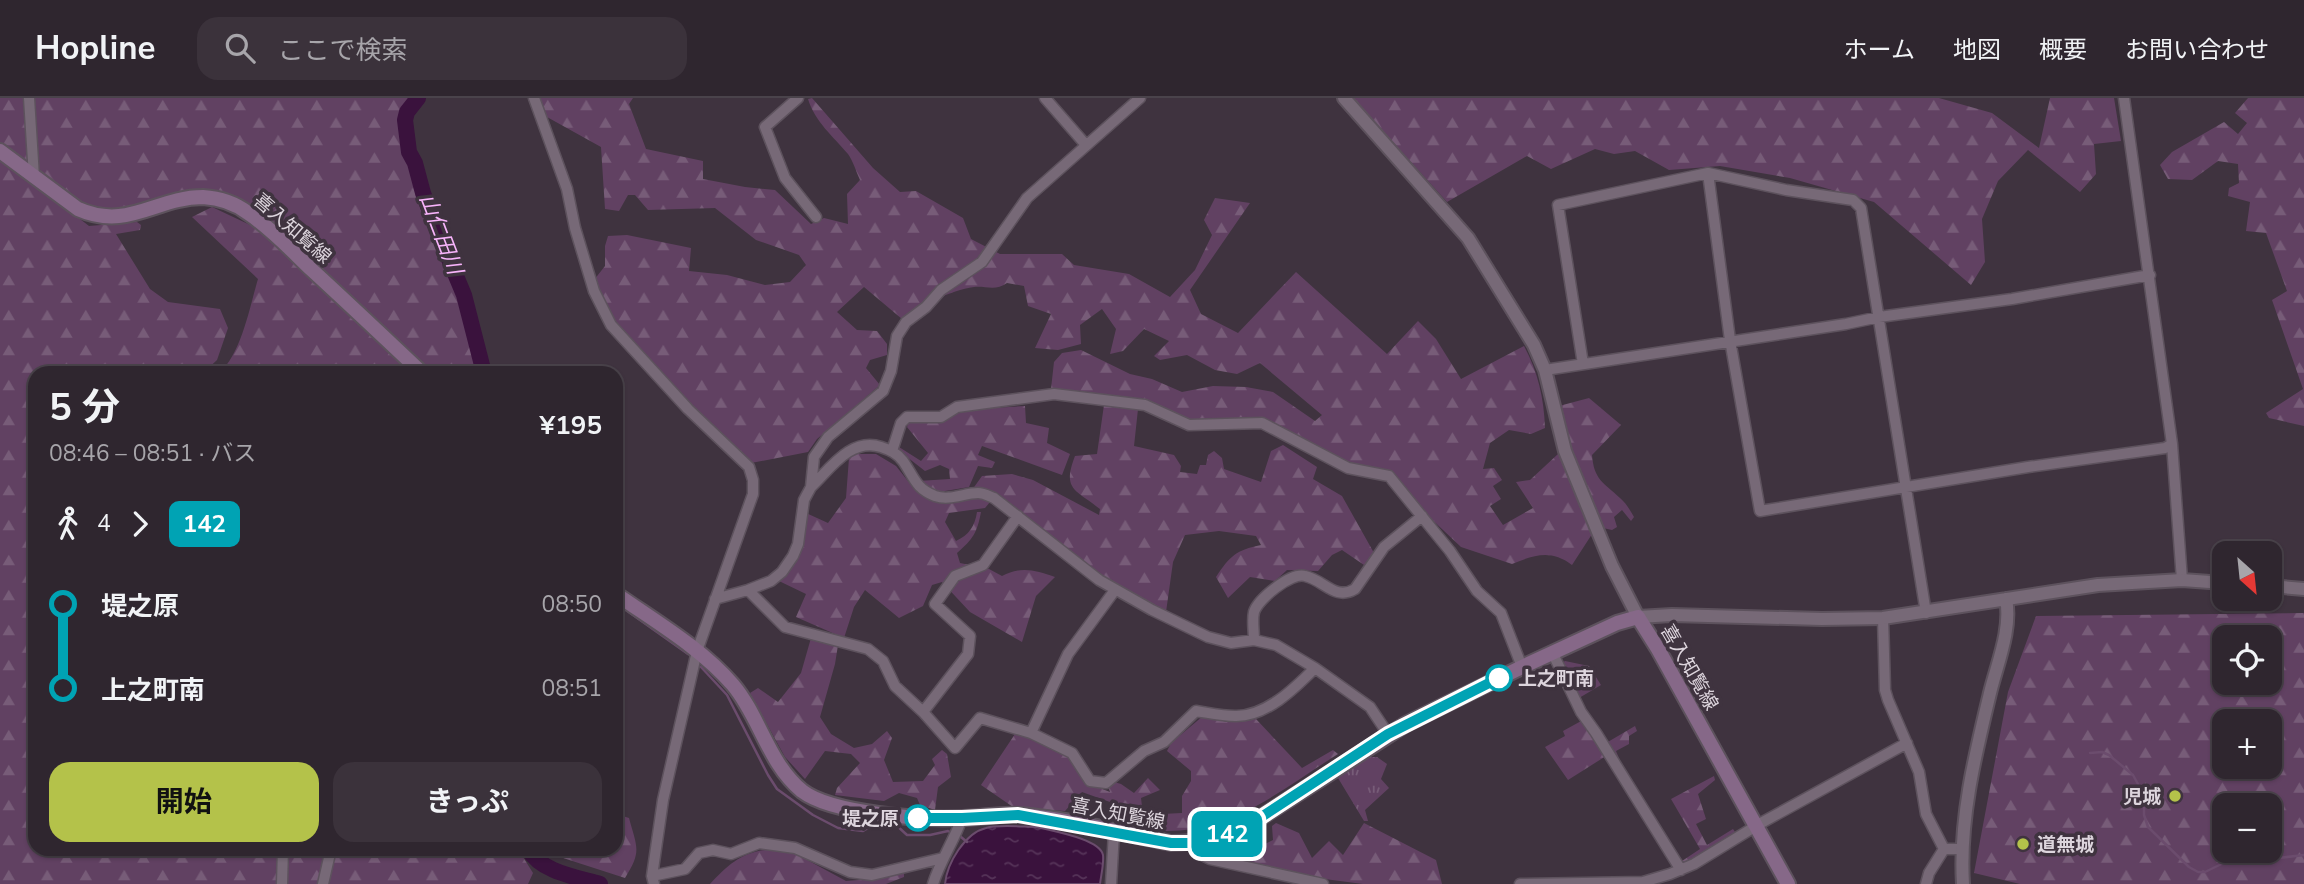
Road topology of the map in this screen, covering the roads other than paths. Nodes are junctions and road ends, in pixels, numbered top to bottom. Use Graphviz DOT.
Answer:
graph roads {
  1 [pos="29,98"];
  2 [pos="534,98"];
  3 [pos="798,98"];
  4 [pos="1045,98"];
  5 [pos="1140,98"];
  6 [pos="1344,98"];
  7 [pos="2124,98"];
  8 [pos="1086,145"];
  9 [pos="0,151"];
  10 [pos="1709,173"];
  11 [pos="34,177"];
  12 [pos="816,217"];
  13 [pos="2150,275"];
  14 [pos="1879,317"];
  15 [pos="1730,340"];
  16 [pos="1583,364"];
  17 [pos="415,366"];
  18 [pos="1545,370"];
  19 [pos="2172,444"];
  20 [pos="892,451"];
  21 [pos="811,488"];
  22 [pos="1906,488"];
  23 [pos="1018,516"];
  24 [pos="1422,516"];
  25 [pos="2182,580"];
  26 [pos="2212,582"];
  27 [pos="2282,587"];
  28 [pos="2304,589"];
  29 [pos="748,590"];
  30 [pos="1115,590"];
  31 [pos="623,599"];
  32 [pos="715,599"];
  33 [pos="2006,599"];
  34 [pos="1926,613"];
  35 [pos="1638,617"];
  36 [pos="1884,618"];
  37 [pos="1254,640"];
  38 [pos="696,651"];
  39 [pos="1553,654"];
  40 [pos="1315,667"];
  41 [pos="1522,667"];
  42 [pos="923,712"];
  43 [pos="1031,733"];
  44 [pos="1388,734"];
  45 [pos="1907,743"];
  46 [pos="962,818"];
  47 [pos="1756,826"];
  48 [pos="1114,832"];
  49 [pos="1195,843"];
  50 [pos="1944,849"];
  51 [pos="1961,849"];
  52 [pos="283,856"];
  53 [pos="329,856"];
  54 [pos="943,858"];
  55 [pos="1681,870"];
  56 [pos="653,880"];
  57 [pos="282,884"];
  58 [pos="323,884"];
  59 [pos="933,884"];
  60 [pos="1111,884"];
  61 [pos="1323,884"];
  62 [pos="1520,884"];
  63 [pos="1788,884"];
  64 [pos="1926,884"];
  65 [pos="1963,884"];
  1 -- 11 [label="street"];
  2 -- 32 [label="street"];
  3 -- 12 [label="street"];
  4 -- 8 [label="street"];
  5 -- 8 [label="street"];
  6 -- 18 [label="street"];
  7 -- 13 [label="street"];
  8 -- 21 [label="street"];
  9 -- 11 [label="main road, 喜入知覧線"];
  10 -- 14 [label="street"];
  10 -- 15 [label="street"];
  10 -- 16 [label="street"];
  11 -- 17 [label="main road, 喜入知覧線"];
  13 -- 14 [label="street"];
  13 -- 19 [label="street"];
  14 -- 15 [label="street"];
  14 -- 22 [label="street"];
  15 -- 16 [label="street"];
  15 -- 22 [label="street"];
  16 -- 18 [label="street"];
  18 -- 35 [label="street"];
  19 -- 22 [label="street"];
  19 -- 25 [label="street"];
  20 -- 21 [label="street"];
  20 -- 23 [label="street"];
  20 -- 24 [label="street"];
  21 -- 29 [label="street"];
  22 -- 34 [label="street"];
  23 -- 30 [label="street"];
  23 -- 42 [label="street"];
  24 -- 37 [label="street"];
  24 -- 41 [label="street"];
  25 -- 26 [label="street"];
  25 -- 33 [label="street"];
  27 -- 28 [label="street"];
  29 -- 32 [label="street"];
  29 -- 42 [label="street"];
  30 -- 37 [label="street"];
  30 -- 43 [label="street"];
  31 -- 38 [label="main road, 喜入知覧線"];
  32 -- 38 [label="street"];
  33 -- 34 [label="street"];
  33 -- 51 [label="street"];
  34 -- 36 [label="street"];
  35 -- 36 [label="street"];
  35 -- 39 [label="main road, 喜入知覧線"];
  35 -- 47 [label="main road, 喜入知覧線"];
  36 -- 45 [label="street"];
  37 -- 40 [label="street"];
  38 -- 46 [label="main road, 喜入知覧線"];
  38 -- 56 [label="street"];
  39 -- 41 [label="main road, 喜入知覧線"];
  39 -- 55 [label="street"];
  40 -- 43 [label="street"];
  40 -- 44 [label="street"];
  41 -- 44 [label="main road, 喜入知覧線"];
  42 -- 43 [label="street"];
  44 -- 49 [label="main road, 喜入知覧線"];
  45 -- 47 [label="street"];
  45 -- 50 [label="street"];
  46 -- 48 [label="main road, 喜入知覧線"];
  46 -- 54 [label="street"];
  47 -- 55 [label="street"];
  47 -- 63 [label="main road, 喜入知覧線"];
  48 -- 49 [label="main road, 喜入知覧線"];
  48 -- 60 [label="street"];
  49 -- 61 [label="street"];
  50 -- 51 [label="street"];
  50 -- 64 [label="street"];
  51 -- 65 [label="street"];
  52 -- 57 [label="street"];
  53 -- 58 [label="street"];
  54 -- 56 [label="street"];
  54 -- 59 [label="street"];
  55 -- 62 [label="street"];
}
